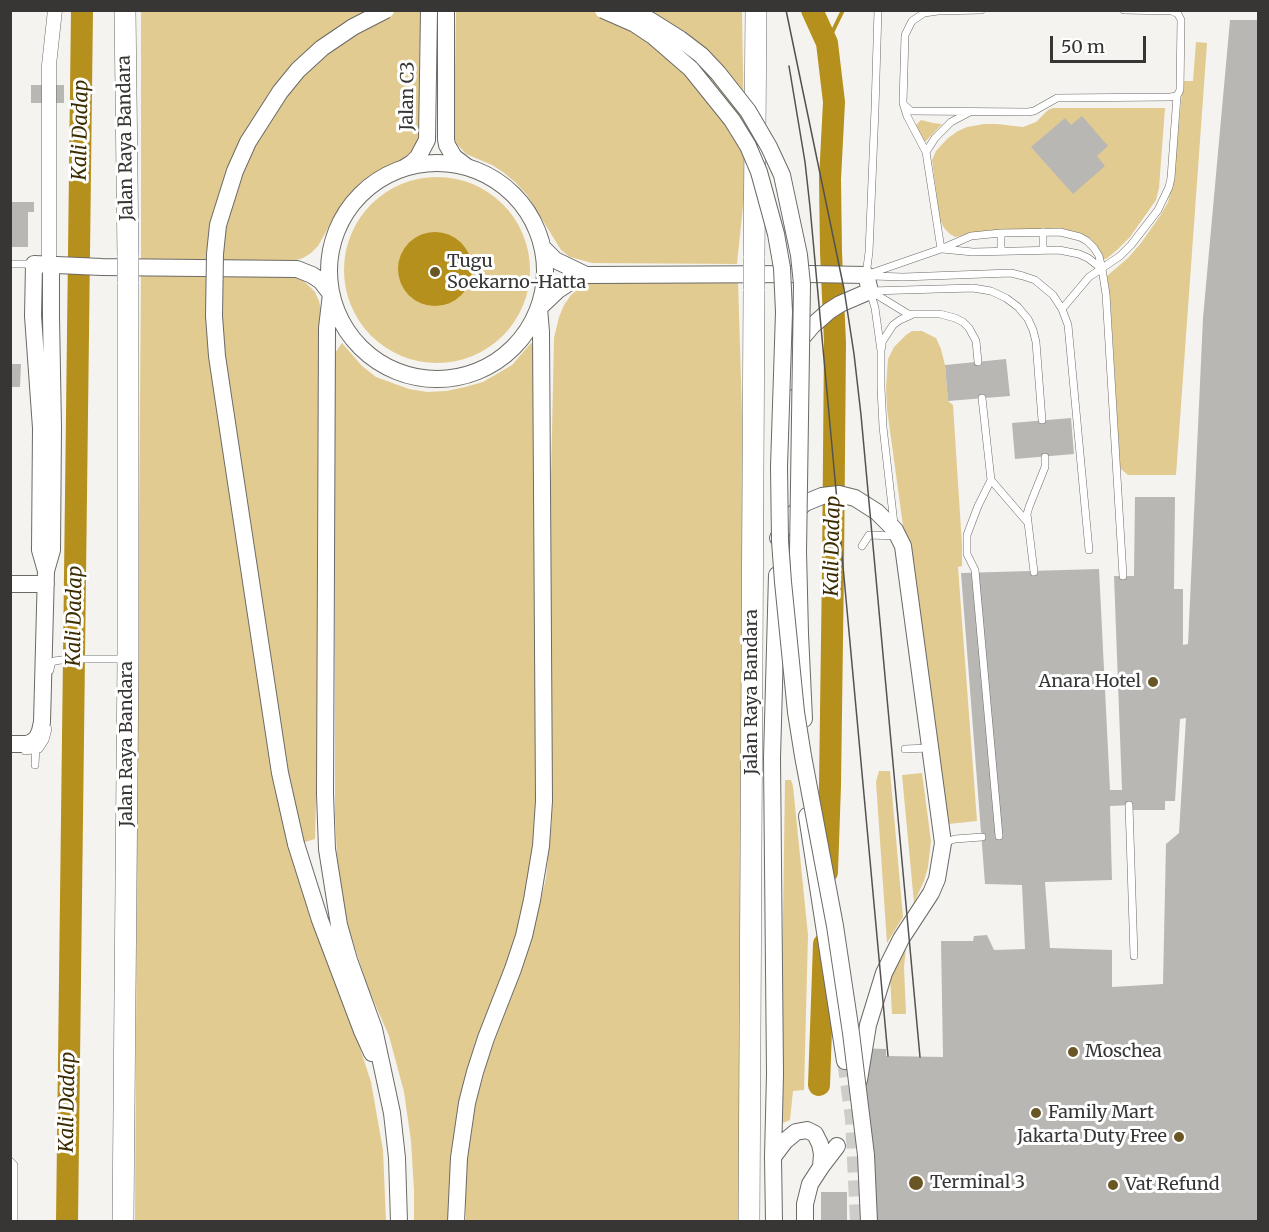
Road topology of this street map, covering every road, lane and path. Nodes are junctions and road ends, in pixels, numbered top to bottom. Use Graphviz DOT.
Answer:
graph roads {
  1 [pos="55,10"];
  2 [pos="124,10"];
  3 [pos="386,10"];
  4 [pos="429,10"];
  5 [pos="446,10"];
  6 [pos="603,10"];
  7 [pos="632,10"];
  8 [pos="756,10"];
  9 [pos="878,10"];
  10 [pos="981,10"];
  11 [pos="1124,10"];
  12 [pos="1177,96"];
  13 [pos="904,105"];
  14 [pos="972,111"];
  15 [pos="926,152"];
  16 [pos="470,169"];
  17 [pos="400,171"];
  18 [pos="1043,232"];
  19 [pos="1001,233"];
  20 [pos="331,246"];
  21 [pos="542,247"];
  22 [pos="940,249"];
  23 [pos="1043,250"];
  24 [pos="1001,251"];
  25 [pos="10,264"];
  26 [pos="45,264"];
  27 [pos="297,269"];
  28 [pos="1102,269"];
  29 [pos="586,275"];
  30 [pos="863,288"];
  31 [pos="331,294"];
  32 [pos="539,308"];
  33 [pos="1062,309"];
  34 [pos="914,315"];
  35 [pos="881,351"];
  36 [pos="978,362"];
  37 [pos="982,398"];
  38 [pos="1042,420"];
  39 [pos="1045,457"];
  40 [pos="991,480"];
  41 [pos="1028,523"];
  42 [pos="897,533"];
  43 [pos="778,539"];
  44 [pos="862,546"];
  45 [pos="1089,550"];
  46 [pos="1034,572"];
  47 [pos="1123,576"];
  48 [pos="46,578"];
  49 [pos="10,584"];
  50 [pos="128,659"];
  51 [pos="10,744"];
  52 [pos="37,744"];
  53 [pos="931,748"];
  54 [pos="905,749"];
  55 [pos="10,752"];
  56 [pos="35,765"];
  57 [pos="1129,805"];
  58 [pos="999,836"];
  59 [pos="982,837"];
  60 [pos="943,843"];
  61 [pos="1134,956"];
  62 [pos="845,1061"];
  63 [pos="386,1084"];
  64 [pos="854,1118"];
  65 [pos="837,1146"];
  66 [pos="773,1157"];
  67 [pos="10,1161"];
  68 [pos="821,1167"];
  69 [pos="14,1221"];
  70 [pos="123,1221"];
  71 [pos="399,1221"];
  72 [pos="456,1221"];
  73 [pos="749,1221"];
  74 [pos="774,1221"];
  75 [pos="805,1221"];
  76 [pos="869,1221"];
  1 -- 26 [label="street"];
  2 -- 50 [label="main road, Jalan Raya Bandara, bridge"];
  3 -- 63 [label="street, bridge"];
  4 -- 17 [label="street, Jalan C3"];
  5 -- 16 [label="street, Jalan C3"];
  6 -- 76 [label="street, Jalan Raya Bandara, bridge"];
  7 -- 62 [label="street, bridge"];
  8 -- 73 [label="main road, Jalan Raya Bandara, bridge"];
  9 -- 30 [label="lane"];
  10 -- 13 [label="lane"];
  11 -- 12 [label="lane"];
  12 -- 14 [label="lane"];
  12 -- 28 [label="lane"];
  13 -- 14 [label="lane"];
  13 -- 15 [label="lane"];
  14 -- 15 [label="lane"];
  15 -- 22 [label="lane"];
  16 -- 17 [label="street"];
  16 -- 21 [label="street"];
  17 -- 20 [label="street"];
  18 -- 19 [label="lane"];
  18 -- 23 [label="lane"];
  18 -- 28 [label="lane"];
  19 -- 22 [label="lane"];
  19 -- 24 [label="lane"];
  20 -- 27 [label="street"];
  20 -- 31 [label="street"];
  21 -- 29 [label="street"];
  21 -- 32 [label="street"];
  22 -- 24 [label="lane"];
  22 -- 30 [label="lane"];
  23 -- 24 [label="lane"];
  23 -- 28 [label="lane"];
  25 -- 26 [label="lane"];
  26 -- 27 [label="street"];
  26 -- 48 [label="street"];
  27 -- 31 [label="street"];
  28 -- 33 [label="lane"];
  28 -- 47 [label="lane"];
  29 -- 30 [label="street"];
  29 -- 32 [label="street"];
  30 -- 33 [label="lane"];
  30 -- 34 [label="lane"];
  30 -- 35 [label="lane"];
  30 -- 38 [label="lane"];
  30 -- 43 [label="street, Jalan Raya Bandara"];
  31 -- 32 [label="street"];
  31 -- 63 [label="street"];
  32 -- 72 [label="street"];
  33 -- 45 [label="lane"];
  34 -- 35 [label="lane"];
  34 -- 36 [label="lane"];
  35 -- 42 [label="lane"];
  37 -- 40 [label="lane"];
  39 -- 41 [label="lane"];
  40 -- 41 [label="lane"];
  40 -- 58 [label="lane"];
  41 -- 46 [label="lane"];
  42 -- 43 [label="street"];
  42 -- 44 [label="lane"];
  42 -- 53 [label="street"];
  43 -- 66 [label="street, Jalan Raya Bandara"];
  48 -- 49 [label="street"];
  48 -- 52 [label="street"];
  50 -- 52 [label="lane"];
  50 -- 70 [label="main road, Jalan Raya Bandara"];
  51 -- 52 [label="street"];
  52 -- 55 [label="lane"];
  52 -- 56 [label="lane"];
  53 -- 54 [label="lane"];
  53 -- 60 [label="street"];
  57 -- 61 [label="lane"];
  59 -- 60 [label="lane"];
  60 -- 64 [label="street"];
  63 -- 71 [label="street"];
  65 -- 68 [label="street"];
  66 -- 68 [label="street"];
  66 -- 74 [label="street, Jalan Raya Bandara"];
  67 -- 69 [label="lane"];
  68 -- 75 [label="street"];
}
